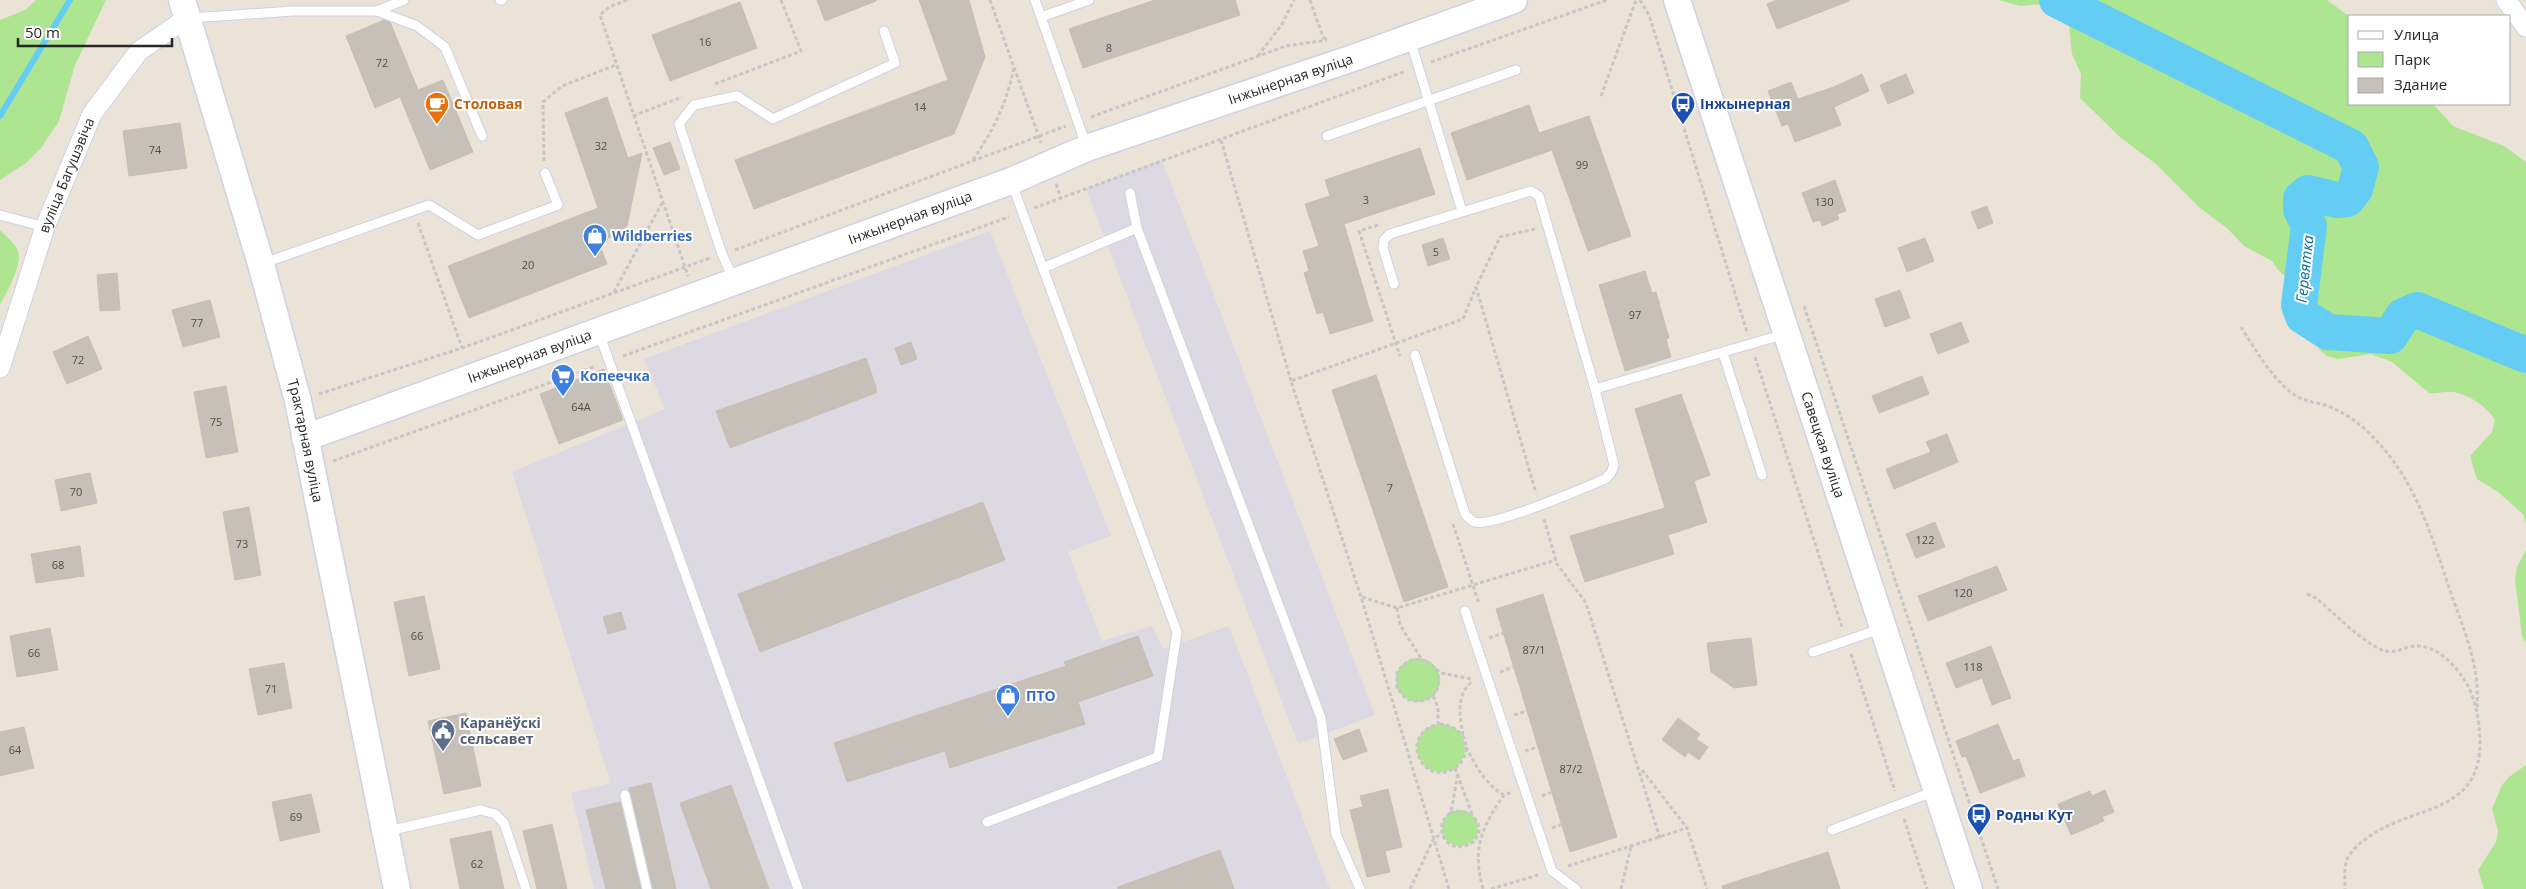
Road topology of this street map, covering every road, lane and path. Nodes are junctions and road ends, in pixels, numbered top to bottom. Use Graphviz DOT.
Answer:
graph roads {
  1 [pos="404,0"];
  2 [pos="627,0"];
  3 [pos="781,0"];
  4 [pos="990,0"];
  5 [pos="1035,0"];
  6 [pos="1089,0"];
  7 [pos="1294,0"];
  8 [pos="1310,0"];
  9 [pos="1514,0"];
  10 [pos="1607,0"];
  11 [pos="1638,0"];
  12 [pos="1677,0"];
  13 [pos="2506,0"];
  14 [pos="184,9"];
  15 [pos="377,11"];
  16 [pos="1041,18"];
  17 [pos="2526,27"];
  18 [pos="884,31"];
  19 [pos="1409,38"];
  20 [pos="1327,40"];
  21 [pos="1257,56"];
  22 [pos="1353,58"];
  23 [pos="616,65"];
  24 [pos="1418,66"];
  25 [pos="1014,68"];
  26 [pos="1516,70"];
  27 [pos="708,87"];
  28 [pos="689,94"];
  29 [pos="1601,96"];
  30 [pos="1429,100"];
  31 [pos="633,116"];
  32 [pos="1078,122"];
  33 [pos="482,136"];
  34 [pos="1039,136"];
  35 [pos="1327,136"];
  36 [pos="1221,140"];
  37 [pos="1087,148"];
  38 [pos="973,161"];
  39 [pos="1050,164"];
  40 [pos="545,173"];
  41 [pos="1012,181"];
  42 [pos="1130,194"];
  43 [pos="1061,198"];
  44 [pos="663,203"];
  45 [pos="414,210"];
  46 [pos="1462,211"];
  47 [pos="1022,212"];
  48 [pos="0,215"];
  49 [pos="44,227"];
  50 [pos="1137,228"];
  51 [pos="722,254"];
  52 [pos="262,264"];
  53 [pos="685,268"];
  54 [pos="1043,268"];
  55 [pos="735,283"];
  56 [pos="1394,284"];
  57 [pos="1476,287"];
  58 [pos="613,293"];
  59 [pos="696,297"];
  60 [pos="707,326"];
  61 [pos="2241,327"];
  62 [pos="599,332"];
  63 [pos="1788,334"];
  64 [pos="1752,345"];
  65 [pos="462,348"];
  66 [pos="1723,353"];
  67 [pos="1416,356"];
  68 [pos="610,361"];
  69 [pos="0,368"];
  70 [pos="1291,381"];
  71 [pos="1595,389"];
  72 [pos="298,401"];
  73 [pos="305,438"];
  74 [pos="311,469"];
  75 [pos="1762,475"];
  76 [pos="1556,560"];
  77 [pos="2307,594"];
  78 [pos="1361,596"];
  79 [pos="1397,608"];
  80 [pos="1465,611"];
  81 [pos="1883,628"];
  82 [pos="1503,633"];
  83 [pos="1489,638"];
  84 [pos="1846,640"];
  85 [pos="1813,652"];
  86 [pos="1426,661"];
  87 [pos="1513,667"];
  88 [pos="1436,670"];
  89 [pos="1488,676"];
  90 [pos="1396,682"];
  91 [pos="1388,685"];
  92 [pos="1433,696"];
  93 [pos="2476,710"];
  94 [pos="1527,711"];
  95 [pos="1513,716"];
  96 [pos="1438,724"];
  97 [pos="1464,739"];
  98 [pos="1466,746"];
  99 [pos="1538,747"];
  100 [pos="1525,752"];
  101 [pos="1417,753"];
  102 [pos="1409,755"];
  103 [pos="1455,768"];
  104 [pos="1640,768"];
  105 [pos="1456,777"];
  106 [pos="1525,788"];
  107 [pos="1935,791"];
  108 [pos="1552,792"];
  109 [pos="624,795"];
  110 [pos="1504,795"];
  111 [pos="1539,797"];
  112 [pos="1899,805"];
  113 [pos="1450,813"];
  114 [pos="1473,815"];
  115 [pos="987,822"];
  116 [pos="1562,824"];
  117 [pos="1687,828"];
  118 [pos="1549,829"];
  119 [pos="1832,830"];
  120 [pos="385,832"];
  121 [pos="1442,834"];
  122 [pos="1478,837"];
  123 [pos="1434,838"];
  124 [pos="1631,847"];
  125 [pos="1552,871"];
  126 [pos="397,889"];
  127 [pos="526,889"];
  128 [pos="647,889"];
  129 [pos="798,889"];
  130 [pos="1360,889"];
  131 [pos="1410,889"];
  132 [pos="1449,889"];
  133 [pos="1483,889"];
  134 [pos="1490,889"];
  135 [pos="1576,889"];
  136 [pos="1621,889"];
  137 [pos="1706,889"];
  138 [pos="1928,889"];
  139 [pos="1969,889"];
  140 [pos="2345,889"];
  1 -- 15 [label="lane"];
  2 -- 23 [label="path"];
  3 -- 27 [label="path"];
  4 -- 25 [label="path"];
  5 -- 16 [label="lane"];
  6 -- 16 [label="lane"];
  7 -- 21 [label="path"];
  8 -- 20 [label="path"];
  9 -- 19 [label="street, Інжынерная вуліца"];
  10 -- 24 [label="path"];
  11 -- 29 [label="path"];
  11 -- 64 [label="path"];
  12 -- 63 [label="street, Савецкая вуліца"];
  13 -- 17 [label="street"];
  14 -- 15 [label="lane"];
  14 -- 49 [label="street, вуліца Багушэвіча"];
  14 -- 52 [label="street, Трактарная вуліца"];
  15 -- 33 [label="lane"];
  16 -- 32 [label="lane"];
  18 -- 51 [label="lane"];
  19 -- 22 [label="street, Інжынерная вуліца"];
  19 -- 24 [label="lane"];
  20 -- 21 [label="path"];
  20 -- 22 [label="path"];
  21 -- 32 [label="path"];
  22 -- 37 [label="street, Інжынерная вуліца"];
  23 -- 31 [label="path"];
  23 -- 40 [label="path"];
  24 -- 30 [label="lane"];
  24 -- 36 [label="path"];
  25 -- 34 [label="path"];
  25 -- 38 [label="path"];
  26 -- 30 [label="lane"];
  28 -- 31 [label="path"];
  30 -- 35 [label="lane"];
  30 -- 46 [label="lane"];
  31 -- 44 [label="path"];
  32 -- 34 [label="path"];
  32 -- 37 [label="lane"];
  34 -- 38 [label="path"];
  34 -- 39 [label="path"];
  36 -- 43 [label="path"];
  36 -- 70 [label="path"];
  37 -- 39 [label="street, Інжынерная вуліца"];
  38 -- 51 [label="path"];
  39 -- 41 [label="street, Інжынерная вуліца"];
  39 -- 43 [label="path"];
  40 -- 45 [label="lane"];
  41 -- 47 [label="lane"];
  41 -- 55 [label="street, Інжынерная вуліца"];
  42 -- 50 [label="lane"];
  43 -- 47 [label="path"];
  44 -- 53 [label="path"];
  44 -- 58 [label="path"];
  45 -- 52 [label="lane"];
  45 -- 65 [label="path"];
  46 -- 56 [label="lane"];
  46 -- 71 [label="lane"];
  47 -- 54 [label="lane"];
  47 -- 60 [label="path"];
  48 -- 49 [label="lane"];
  49 -- 69 [label="street, вуліца Багушэвіча"];
  50 -- 54 [label="lane"];
  50 -- 130 [label="lane"];
  51 -- 53 [label="path"];
  51 -- 55 [label="lane"];
  52 -- 72 [label="street, Трактарная вуліца"];
  53 -- 58 [label="path"];
  53 -- 59 [label="path"];
  54 -- 115 [label="lane"];
  55 -- 59 [label="street, Інжынерная вуліца"];
  57 -- 70 [label="path"];
  58 -- 65 [label="path"];
  59 -- 60 [label="path"];
  59 -- 62 [label="street, Інжынерная вуліца"];
  60 -- 68 [label="path"];
  61 -- 93 [label="path"];
  62 -- 68 [label="lane"];
  62 -- 73 [label="street, Інжынерная вуліца"];
  63 -- 64 [label="lane"];
  63 -- 81 [label="street, Савецкая вуліца"];
  64 -- 66 [label="lane"];
  64 -- 84 [label="path"];
  65 -- 72 [label="path"];
  66 -- 71 [label="lane"];
  66 -- 75 [label="lane"];
  67 -- 71 [label="lane"];
  68 -- 74 [label="path"];
  68 -- 129 [label="lane"];
  70 -- 78 [label="path"];
  72 -- 73 [label="street, Трактарная вуліца"];
  73 -- 74 [label="street, Трактарная вуліца"];
  74 -- 120 [label="street, Трактарная вуліца"];
  76 -- 79 [label="path"];
  77 -- 93 [label="path"];
  78 -- 79 [label="path"];
  78 -- 91 [label="path"];
  79 -- 86 [label="path"];
  80 -- 89 [label="lane"];
  81 -- 84 [label="lane"];
  81 -- 107 [label="street, Савецкая вуліца"];
  82 -- 83 [label="path"];
  84 -- 85 [label="lane"];
  84 -- 112 [label="path"];
  86 -- 88 [label="path"];
  86 -- 90 [label="path"];
  87 -- 89 [label="path"];
  88 -- 92 [label="path"];
  88 -- 97 [label="path"];
  89 -- 106 [label="lane"];
  90 -- 91 [label="path"];
  90 -- 92 [label="path"];
  91 -- 102 [label="path"];
  92 -- 96 [label="path"];
  93 -- 140 [label="path"];
  94 -- 95 [label="path"];
  96 -- 97 [label="path"];
  96 -- 101 [label="path"];
  97 -- 98 [label="path"];
  98 -- 103 [label="path"];
  98 -- 110 [label="path"];
  99 -- 100 [label="path"];
  101 -- 102 [label="path"];
  101 -- 103 [label="path"];
  102 -- 123 [label="path"];
  103 -- 105 [label="path"];
  104 -- 117 [label="path"];
  105 -- 113 [label="path"];
  105 -- 114 [label="path"];
  106 -- 110 [label="path"];
  106 -- 125 [label="lane"];
  107 -- 112 [label="lane"];
  107 -- 139 [label="street, Савецкая вуліца"];
  108 -- 111 [label="path"];
  109 -- 128 [label="lane"];
  110 -- 122 [label="path"];
  112 -- 119 [label="lane"];
  112 -- 138 [label="path"];
  113 -- 114 [label="path"];
  113 -- 121 [label="path"];
  114 -- 122 [label="path"];
  116 -- 118 [label="path"];
  117 -- 124 [label="path"];
  117 -- 137 [label="path"];
  120 -- 126 [label="street, Трактарная вуліца"];
  120 -- 127 [label="lane"];
  121 -- 122 [label="path"];
  121 -- 123 [label="path"];
  122 -- 133 [label="path"];
  123 -- 131 [label="path"];
  123 -- 132 [label="path"];
  124 -- 125 [label="path"];
  124 -- 136 [label="path"];
  125 -- 134 [label="path"];
  125 -- 135 [label="lane"];
}
